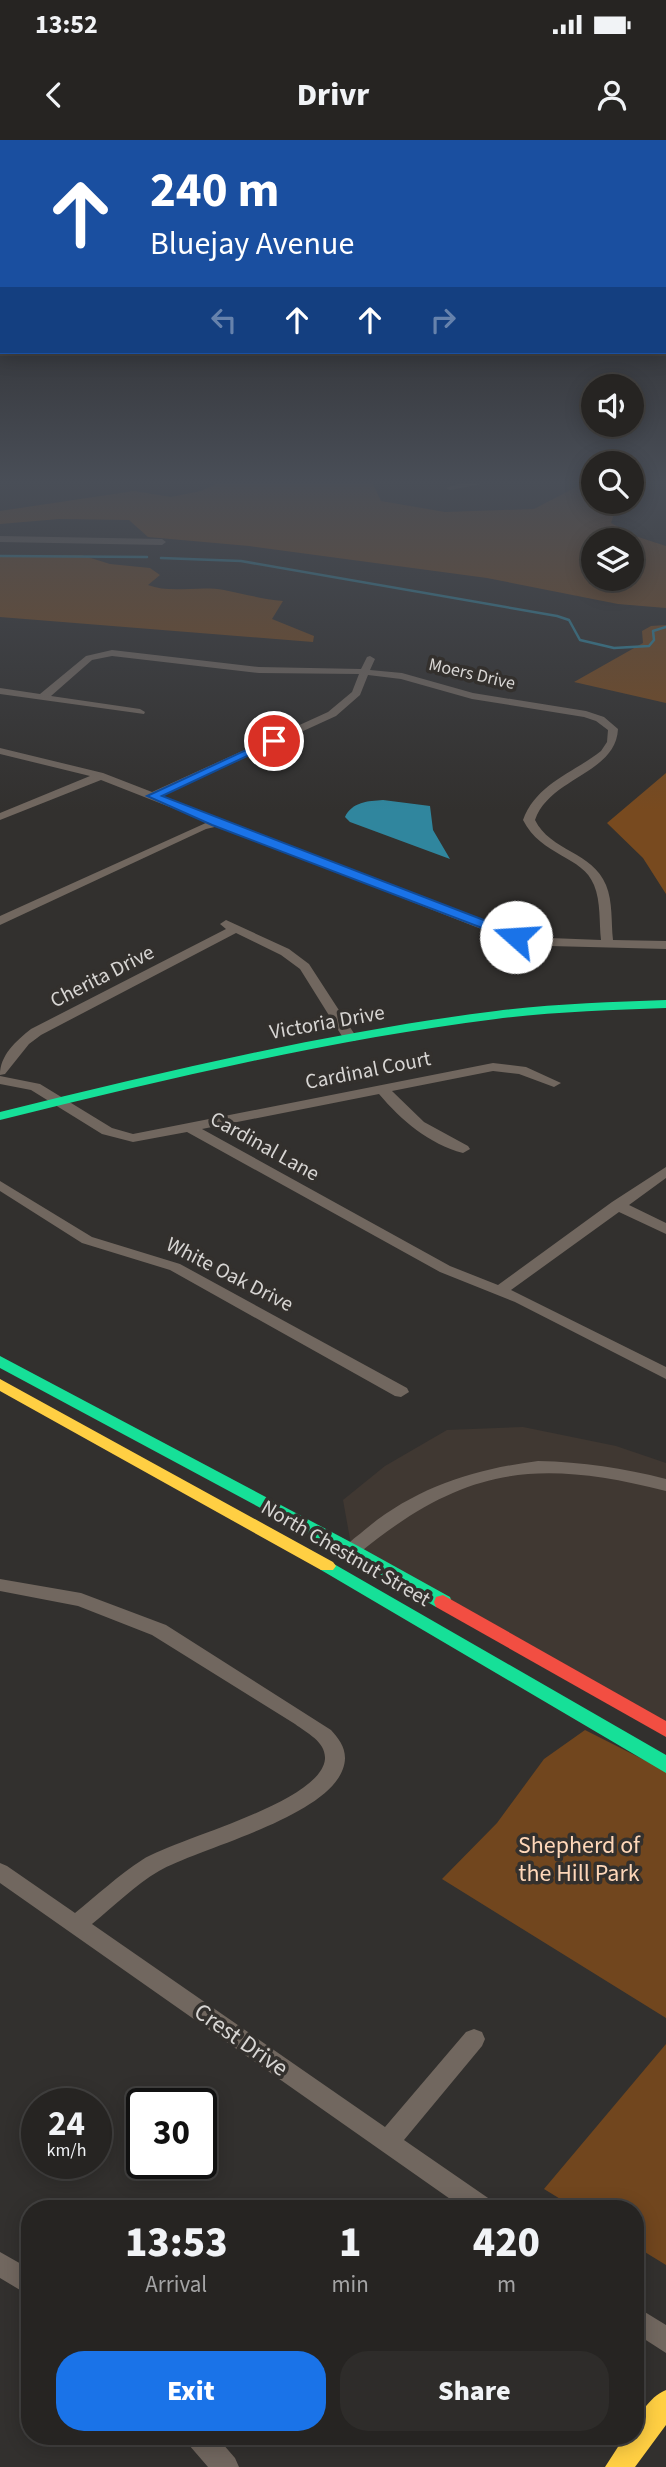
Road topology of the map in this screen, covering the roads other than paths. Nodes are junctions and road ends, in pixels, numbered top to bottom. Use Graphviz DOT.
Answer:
graph roads {
  1 [pos="370,659"];
  2 [pos="364,671"];
  3 [pos="0,691"];
  4 [pos="44,696"];
  5 [pos="140,712"];
  6 [pos="0,751"];
  7 [pos="100,776"];
  8 [pos="152,796"];
  9 [pos="0,817"];
  10 [pos="216,823"];
  11 [pos="0,920"];
  12 [pos="607,943"];
  13 [pos="666,945"];
  14 [pos="666,1004"];
  15 [pos="351,1038"];
  16 [pos="0,1071"];
  17 [pos="0,1080"];
  18 [pos="554,1083"];
  19 [pos="383,1088"];
  20 [pos="57,1101"];
  21 [pos="0,1116"];
  22 [pos="189,1127"];
  23 [pos="463,1149"];
  24 [pos="666,1171"];
  25 [pos="0,1185"];
  26 [pos="617,1205"];
  27 [pos="666,1229"];
  28 [pos="501,1290"];
  29 [pos="0,1361"];
  30 [pos="666,1374"];
  31 [pos="0,1384"];
  32 [pos="401,1392"];
  33 [pos="666,1485"];
  34 [pos="352,1550"];
  35 [pos="0,1584"];
  36 [pos="666,1730"];
  37 [pos="666,1765"];
  38 [pos="0,1872"];
  39 [pos="75,1925"];
  40 [pos="474,2039"];
  41 [pos="388,2141"];
  42 [pos="471,2200"];
  43 [pos="0,2264"];
  44 [pos="21,2278"];
  45 [pos="644,2324"];
  46 [pos="666,2340"];
  47 [pos="666,2403"];
  48 [pos="644,2432"];
  49 [pos="206,2445"];
  50 [pos="634,2445"];
  51 [pos="226,2467"];
  52 [pos="618,2467"];
  1 -- 2 [label="street"];
  2 -- 4 [label="street, Moers Drive"];
  2 -- 8 [label="street"];
  2 -- 12 [label="street, Moers Drive"];
  3 -- 4 [label="street"];
  4 -- 5 [label="street"];
  6 -- 7 [label="street"];
  7 -- 8 [label="street"];
  7 -- 9 [label="street"];
  8 -- 10 [label="street"];
  10 -- 11 [label="street"];
  10 -- 12 [label="street"];
  12 -- 13 [label="street"];
  14 -- 15 [label="main road, Victoria Drive"];
  15 -- 16 [label="street, Cherita Drive"];
  15 -- 20 [label="main road, Victoria Drive"];
  17 -- 20 [label="street, Cardinal Lane"];
  18 -- 19 [label="street, Cardinal Court"];
  19 -- 22 [label="street, Cardinal Court"];
  19 -- 23 [label="street"];
  20 -- 21 [label="main road, Victoria Drive"];
  20 -- 22 [label="street, Cardinal Lane"];
  22 -- 28 [label="street, Cardinal Lane"];
  24 -- 26 [label="street"];
  25 -- 32 [label="street, White Oak Drive"];
  26 -- 27 [label="street"];
  26 -- 28 [label="street"];
  28 -- 30 [label="street, Cardinal Lane"];
  29 -- 34 [label="main road, North Chestnut Street"];
  31 -- 37 [label="main road, North Chestnut Street"];
  33 -- 34 [label="street"];
  34 -- 36 [label="main road, North Chestnut Street"];
  35 -- 39 [label="street"];
  38 -- 39 [label="street, Crest Drive"];
  39 -- 41 [label="street, Crest Drive"];
  40 -- 41 [label="street"];
  41 -- 42 [label="street, Crest Drive"];
  43 -- 44 [label="street"];
  45 -- 46 [label="street"];
  47 -- 48 [label="main road"];
  49 -- 51 [label="street"];
  50 -- 52 [label="main road"];
}
